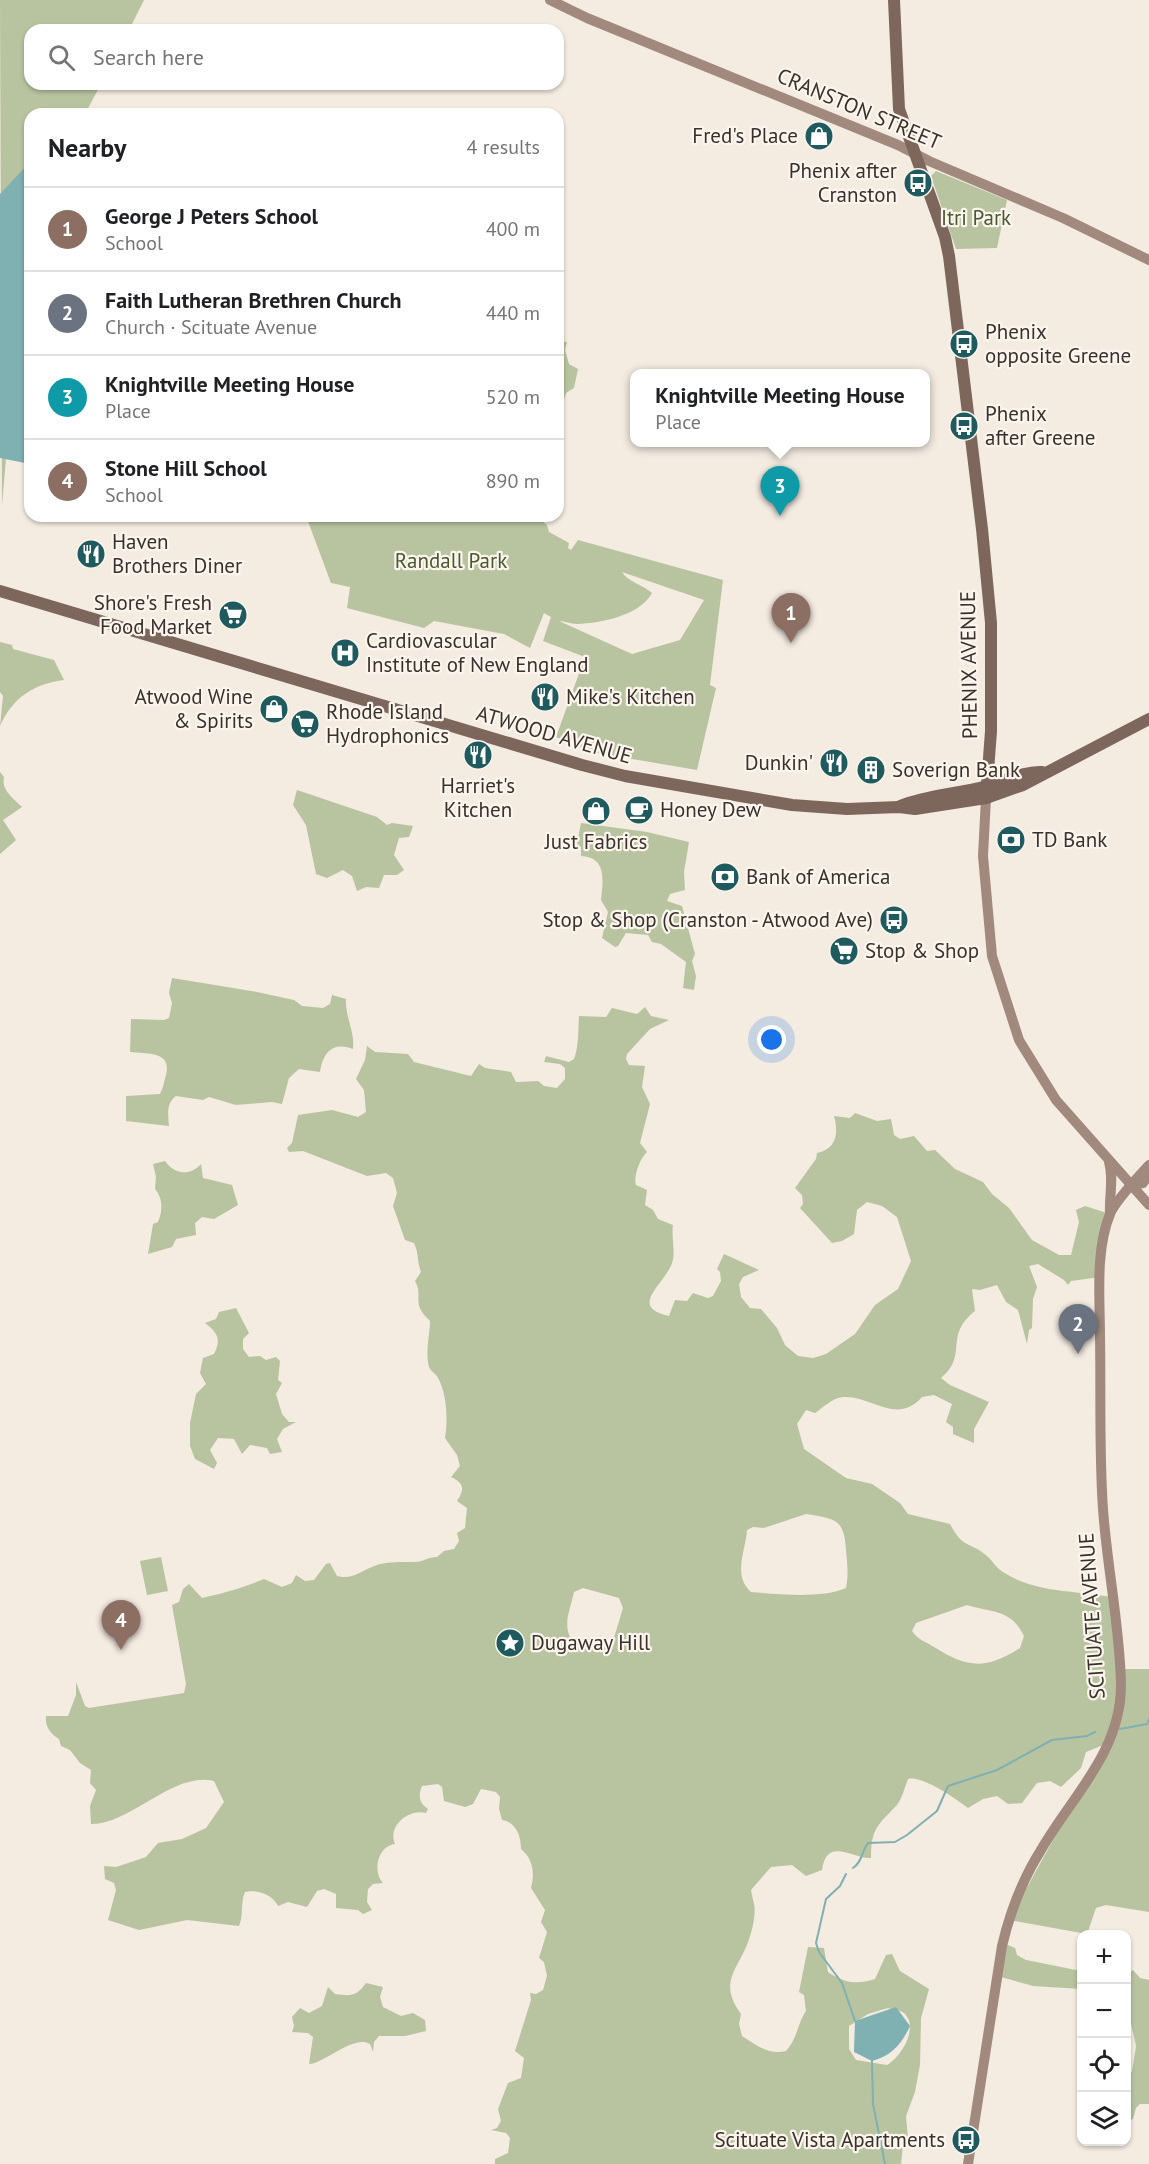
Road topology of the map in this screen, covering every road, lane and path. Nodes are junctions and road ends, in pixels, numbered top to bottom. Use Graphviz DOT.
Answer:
graph roads {
  1 [pos="550,0"];
  2 [pos="894,0"];
  3 [pos="916,154"];
  4 [pos="1149,260"];
  5 [pos="0,591"];
  6 [pos="1149,719"];
  7 [pos="987,792"];
  8 [pos="1108,1159"];
  9 [pos="1149,1166"];
  10 [pos="1149,1174"];
  11 [pos="1133,1185"];
  12 [pos="1149,1205"];
  13 [pos="1110,1214"];
  14 [pos="968,2164"];
  1 -- 3 [label="main road, CRANSTON STREET"];
  2 -- 3 [label="main road, PHENIX AVENUE"];
  3 -- 4 [label="main road, CRANSTON STREET"];
  3 -- 7 [label="main road, PHENIX AVENUE"];
  5 -- 7 [label="main road, ATWOOD AVENUE"];
  6 -- 7 [label="main road, ATWOOD AVENUE"];
  7 -- 8 [label="main road, PHENIX AVENUE"];
  8 -- 11 [label="main road, PHENIX AVENUE"];
  8 -- 13 [label="main road"];
  9 -- 11 [label="main road, SCITUATE AVENUE"];
  10 -- 11 [label="main road"];
  11 -- 12 [label="main road, PHENIX AVENUE"];
  11 -- 13 [label="main road, SCITUATE AVENUE"];
  13 -- 14 [label="main road, SCITUATE AVENUE"];
}
